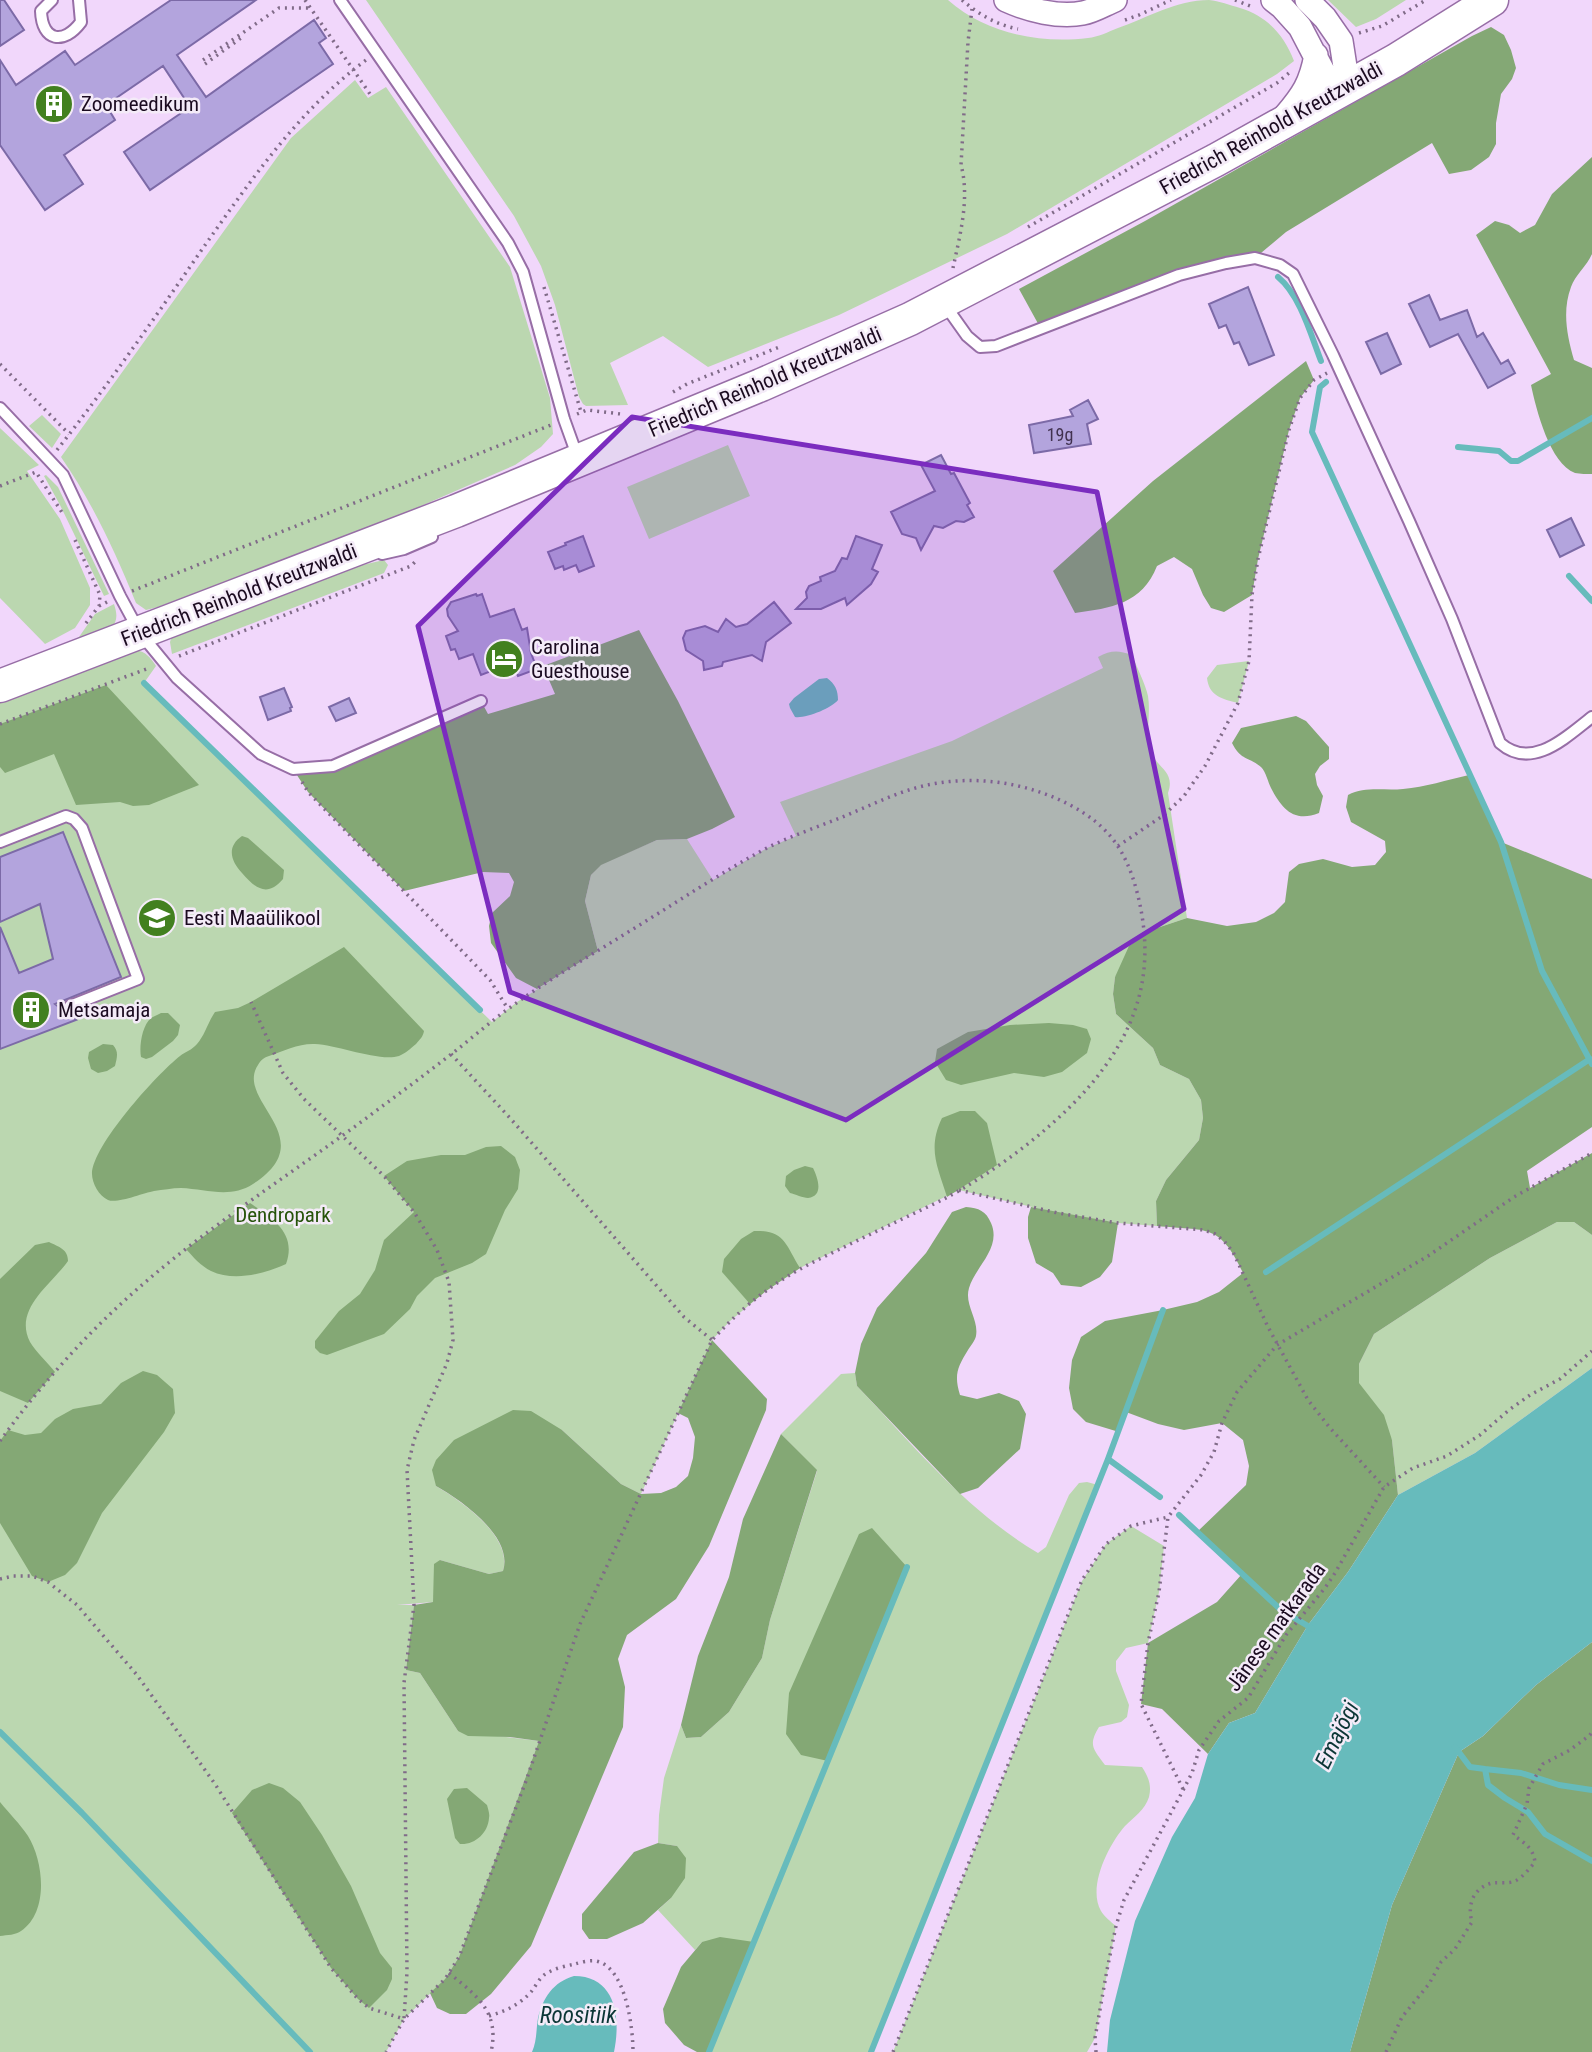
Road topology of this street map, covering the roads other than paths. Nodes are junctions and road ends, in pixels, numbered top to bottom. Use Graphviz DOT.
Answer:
graph roads {
  1 [pos="52,0"];
  2 [pos="79,0"];
  3 [pos="340,0"];
  4 [pos="1006,0"];
  5 [pos="1115,0"];
  6 [pos="1273,0"];
  7 [pos="1307,0"];
  8 [pos="1492,0"];
  9 [pos="1316,55"];
  10 [pos="1348,86"];
  11 [pos="1275,127"];
  12 [pos="945,288"];
  13 [pos="0,408"];
  14 [pos="579,461"];
  15 [pos="488,498"];
  16 [pos="458,522"];
  17 [pos="437,534"];
  18 [pos="347,553"];
  19 [pos="141,633"];
  20 [pos="0,686"];
  21 [pos="481,701"];
  22 [pos="1592,717"];
  23 [pos="0,842"];
  24 [pos="70,1006"];
  1 -- 2 [label="lane"];
  3 -- 14 [label="lane"];
  4 -- 5 [label="street"];
  6 -- 9 [label="street"];
  7 -- 10 [label="street"];
  8 -- 10 [label="main road, Friedrich Reinhold Kreutzwaldi"];
  9 -- 10 [label="street"];
  9 -- 11 [label="street"];
  10 -- 11 [label="main road, Friedrich Reinhold Kreutzwaldi"];
  11 -- 12 [label="main road, Friedrich Reinhold Kreutzwaldi"];
  12 -- 14 [label="main road, Friedrich Reinhold Kreutzwaldi"];
  12 -- 22 [label="lane"];
  13 -- 19 [label="lane"];
  14 -- 15 [label="main road, Friedrich Reinhold Kreutzwaldi"];
  15 -- 16 [label="lane"];
  15 -- 18 [label="main road, Friedrich Reinhold Kreutzwaldi"];
  17 -- 18 [label="lane"];
  18 -- 19 [label="main road, Friedrich Reinhold Kreutzwaldi"];
  19 -- 20 [label="main road, Friedrich Reinhold Kreutzwaldi"];
  19 -- 21 [label="lane"];
  23 -- 24 [label="lane"];
}
